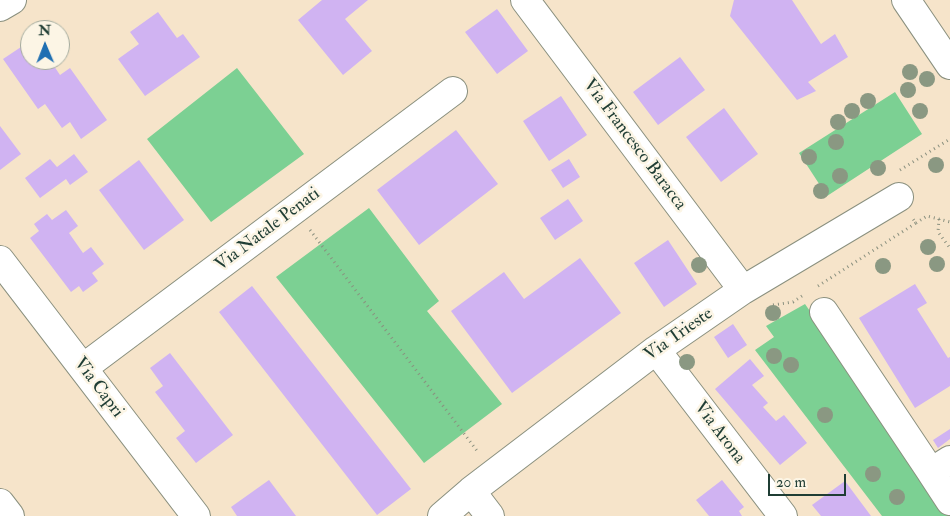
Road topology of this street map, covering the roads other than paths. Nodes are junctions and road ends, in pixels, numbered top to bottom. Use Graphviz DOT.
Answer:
graph roads {
  1 [pos="12,0"];
  2 [pos="524,0"];
  3 [pos="906,0"];
  4 [pos="0,7"];
  5 [pos="950,65"];
  6 [pos="452,91"];
  7 [pos="899,197"];
  8 [pos="0,260"];
  9 [pos="743,290"];
  10 [pos="824,312"];
  11 [pos="656,350"];
  12 [pos="83,368"];
  13 [pos="941,466"];
  14 [pos="471,491"];
  15 [pos="950,501"];
  16 [pos="0,503"];
  17 [pos="10,516"];
  18 [pos="196,516"];
  19 [pos="442,516"];
  20 [pos="490,516"];
  21 [pos="783,516"];
  1 -- 4 [label="street"];
  2 -- 9 [label="street, Via Francesco Baracca"];
  3 -- 5 [label="street"];
  6 -- 12 [label="street, Via Natale Penati"];
  7 -- 9 [label="street, Via Trieste"];
  8 -- 12 [label="street, Via Capri"];
  9 -- 11 [label="street, Via Trieste"];
  10 -- 13 [label="street"];
  11 -- 14 [label="street, Via Trieste"];
  11 -- 21 [label="street, Via Arona"];
  12 -- 18 [label="street, Via Capri"];
  13 -- 15 [label="street"];
  14 -- 19 [label="street, Via Trieste"];
  14 -- 20 [label="street"];
  16 -- 17 [label="street"];
}
